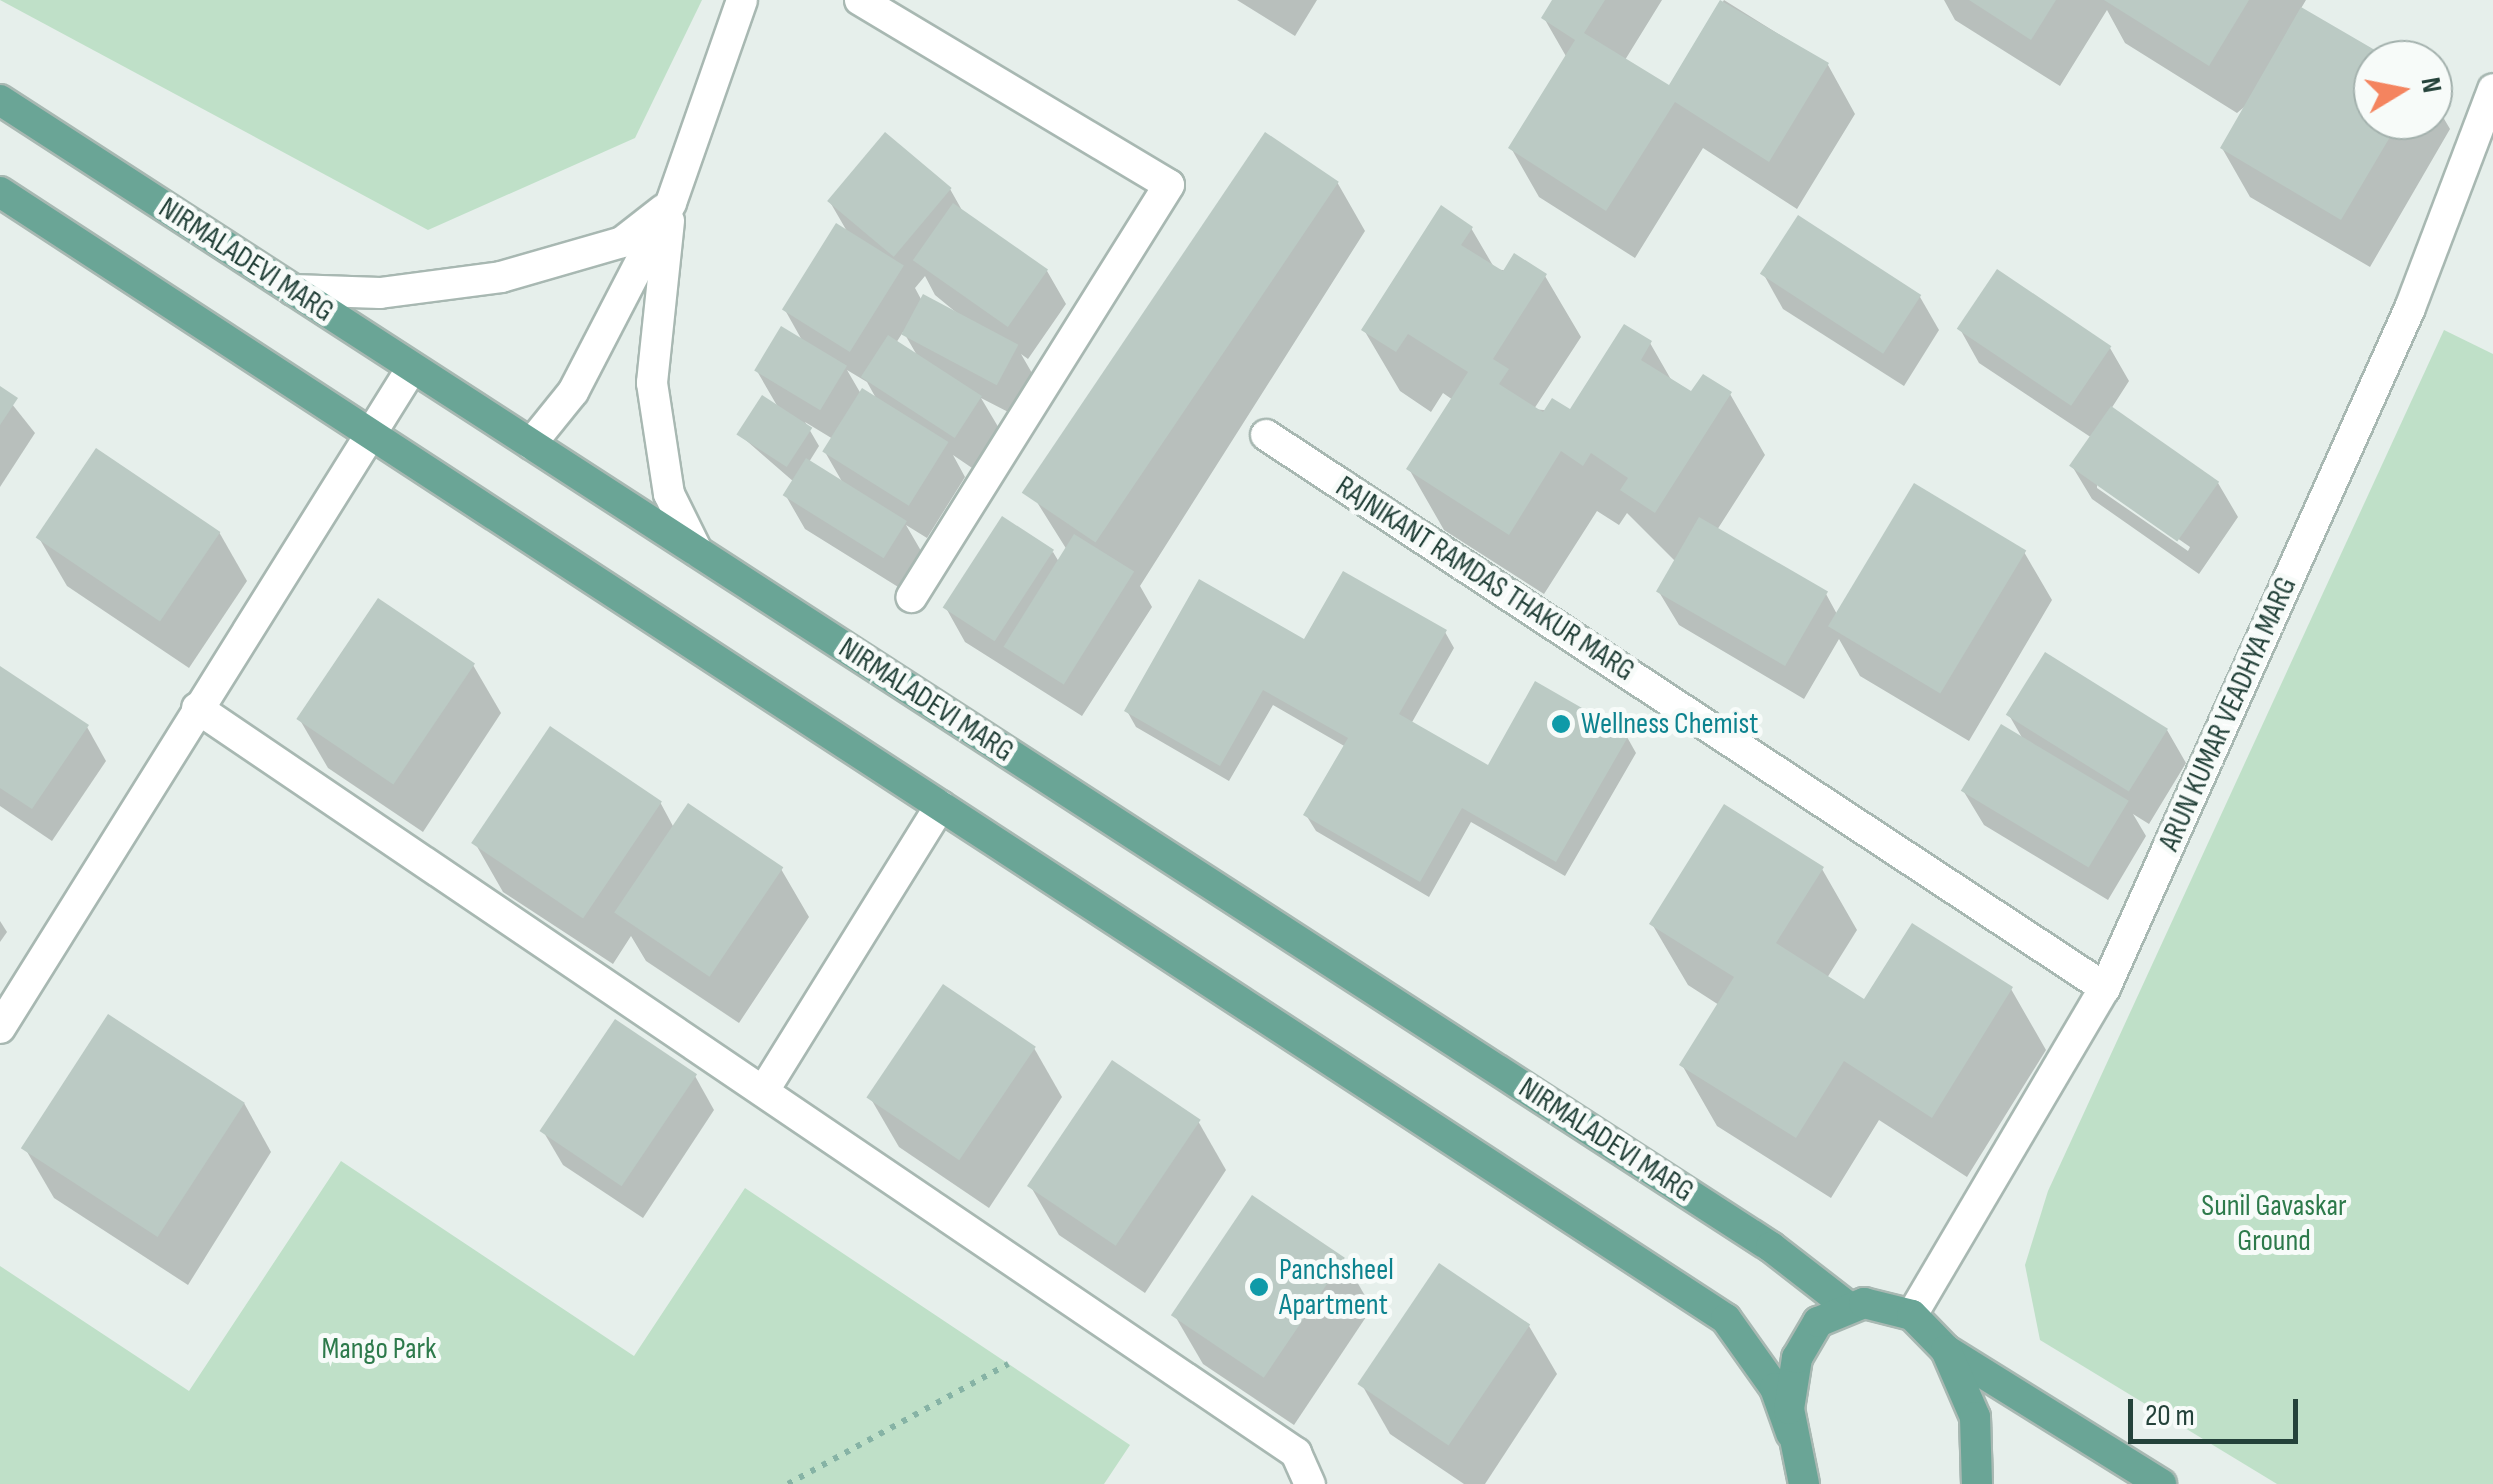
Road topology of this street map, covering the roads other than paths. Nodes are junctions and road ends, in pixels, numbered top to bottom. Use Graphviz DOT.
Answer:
graph roads {
  1 [pos="742,0"];
  2 [pos="860,0"];
  3 [pos="2493,88"];
  4 [pos="0,100"];
  5 [pos="0,192"];
  6 [pos="671,204"];
  7 [pos="293,290"];
  8 [pos="412,368"];
  9 [pos="371,434"];
  10 [pos="1266,435"];
  11 [pos="531,444"];
  12 [pos="696,552"];
  13 [pos="912,598"];
  14 [pos="197,708"];
  15 [pos="940,806"];
  16 [pos="2106,988"];
  17 [pos="0,1028"];
  18 [pos="766,1087"];
  19 [pos="1847,1306"];
  20 [pos="1912,1315"];
  21 [pos="1946,1350"];
  22 [pos="1790,1433"];
  23 [pos="1803,1483"];
  24 [pos="1310,1484"];
  25 [pos="1977,1484"];
  26 [pos="2161,1484"];
  1 -- 6 [label="street"];
  2 -- 13 [label="street"];
  3 -- 16 [label="street, ARUN KUMAR VEADHYA MARG"];
  4 -- 7 [label="main road, NIRMALADEVI MARG"];
  5 -- 9 [label="main road"];
  6 -- 7 [label="street"];
  6 -- 11 [label="street"];
  6 -- 12 [label="street"];
  7 -- 8 [label="main road, NIRMALADEVI MARG"];
  8 -- 9 [label="street"];
  8 -- 11 [label="main road, NIRMALADEVI MARG"];
  9 -- 14 [label="street"];
  9 -- 15 [label="main road"];
  10 -- 16 [label="street, RAJNIKANT RAMDAS THAKUR MARG"];
  11 -- 12 [label="main road, NIRMALADEVI MARG"];
  12 -- 19 [label="main road, NIRMALADEVI MARG"];
  14 -- 17 [label="street"];
  14 -- 18 [label="street"];
  15 -- 18 [label="street"];
  15 -- 22 [label="main road"];
  16 -- 20 [label="street, ARUN KUMAR VEADHYA MARG"];
  18 -- 24 [label="street"];
  19 -- 20 [label="main road"];
  19 -- 22 [label="main road"];
  20 -- 21 [label="main road"];
  21 -- 25 [label="main road"];
  21 -- 26 [label="main road"];
  22 -- 23 [label="main road"];
}
